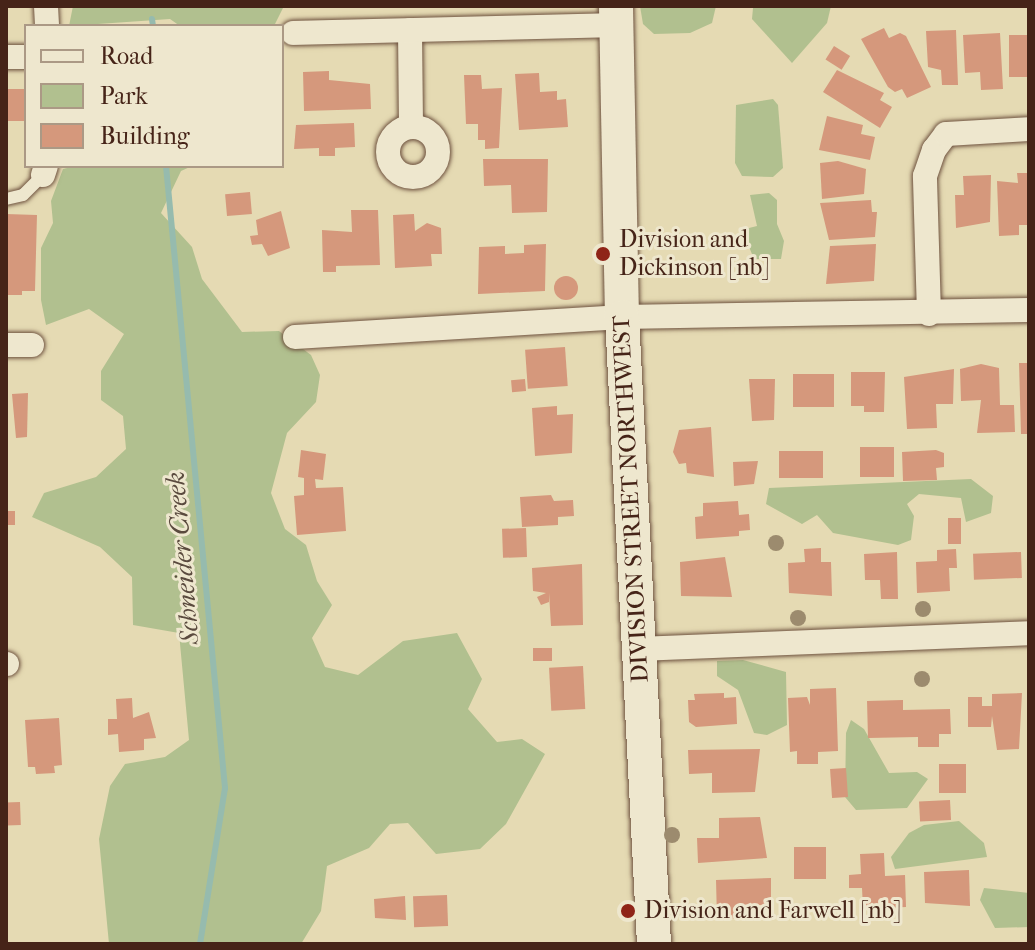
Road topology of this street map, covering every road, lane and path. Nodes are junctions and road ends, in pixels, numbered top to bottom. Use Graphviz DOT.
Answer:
graph roads {
  1 [pos="616,15"];
  2 [pos="410,30"];
  3 [pos="293,33"];
  4 [pos="411,127"];
  5 [pos="1029,129"];
  6 [pos="45,171"];
  7 [pos="6,199"];
  8 [pos="1029,310"];
  9 [pos="929,314"];
  10 [pos="622,317"];
  11 [pos="295,337"];
  12 [pos="6,345"];
  13 [pos="32,345"];
  14 [pos="1029,633"];
  15 [pos="638,649"];
  16 [pos="654,944"];
  1 -- 2 [label="street"];
  1 -- 10 [label="street, DIVISION STREET NORTHWEST"];
  2 -- 3 [label="street"];
  2 -- 4 [label="street"];
  5 -- 9 [label="street"];
  6 -- 7 [label="lane"];
  8 -- 9 [label="street"];
  9 -- 10 [label="street"];
  10 -- 11 [label="street"];
  10 -- 15 [label="street, DIVISION STREET NORTHWEST"];
  12 -- 13 [label="street"];
  14 -- 15 [label="street"];
  15 -- 16 [label="street, DIVISION STREET NORTHWEST"];
}
